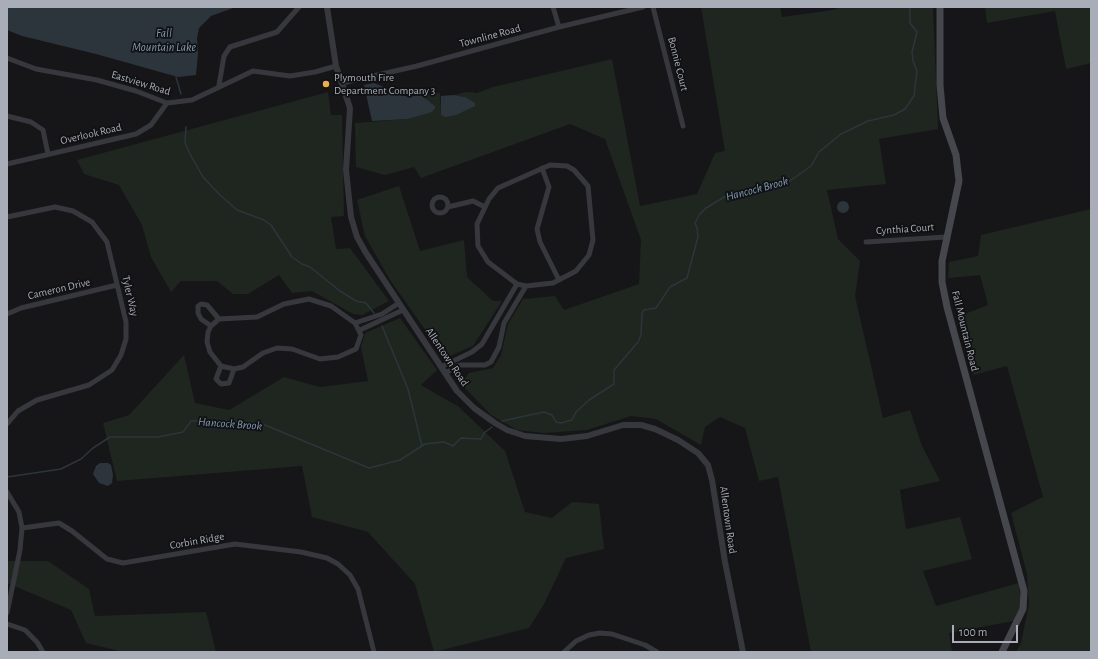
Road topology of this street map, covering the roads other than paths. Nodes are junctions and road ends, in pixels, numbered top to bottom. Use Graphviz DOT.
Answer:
graph roads {
  1 [pos="298,7"];
  2 [pos="326,7"];
  3 [pos="553,7"];
  4 [pos="643,7"];
  5 [pos="654,7"];
  6 [pos="940,7"];
  7 [pos="617,10"];
  8 [pos="559,27"];
  9 [pos="7,58"];
  10 [pos="336,66"];
  11 [pos="342,82"];
  12 [pos="219,85"];
  13 [pos="166,103"];
  14 [pos="7,116"];
  15 [pos="683,126"];
  16 [pos="48,154"];
  17 [pos="7,164"];
  18 [pos="542,168"];
  19 [pos="448,207"];
  20 [pos="485,207"];
  21 [pos="7,217"];
  22 [pos="946,237"];
  23 [pos="866,242"];
  24 [pos="559,280"];
  25 [pos="517,284"];
  26 [pos="117,285"];
  27 [pos="526,286"];
  28 [pos="399,303"];
  29 [pos="403,310"];
  30 [pos="7,314"];
  31 [pos="219,318"];
  32 [pos="355,323"];
  33 [pos="211,326"];
  34 [pos="360,330"];
  35 [pos="221,366"];
  36 [pos="234,369"];
  37 [pos="443,370"];
  38 [pos="7,424"];
  39 [pos="7,492"];
  40 [pos="22,528"];
  41 [pos="7,613"];
  42 [pos="7,624"];
  43 [pos="43,652"];
  44 [pos="374,652"];
  45 [pos="564,652"];
  46 [pos="657,652"];
  47 [pos="743,652"];
  48 [pos="1002,652"];
  1 -- 12 [label="street"];
  2 -- 10 [label="street, Allentown Road"];
  3 -- 8 [label="street"];
  4 -- 7 [label="street, Townline Road"];
  5 -- 15 [label="street, Bonnie Court"];
  6 -- 22 [label="main road, Fall Mountain Road"];
  7 -- 8 [label="street, Townline Road"];
  8 -- 11 [label="street, Townline Road"];
  9 -- 13 [label="street, Eastview Road"];
  10 -- 11 [label="street, Allentown Road"];
  10 -- 12 [label="street, Eastview Road"];
  11 -- 28 [label="street, Allentown Road"];
  12 -- 13 [label="street, Eastview Road"];
  13 -- 16 [label="street, Overlook Road"];
  14 -- 16 [label="street"];
  16 -- 17 [label="street, Overlook Road"];
  18 -- 20 [label="street"];
  18 -- 24 [label="street"];
  18 -- 24 [label="street"];
  19 -- 20 [label="street"];
  20 -- 25 [label="street"];
  21 -- 26 [label="street, Tyler Way"];
  22 -- 23 [label="street, Cynthia Court"];
  22 -- 48 [label="main road, Fall Mountain Road"];
  24 -- 27 [label="street"];
  25 -- 27 [label="street"];
  25 -- 37 [label="street"];
  26 -- 30 [label="street, Cameron Drive"];
  26 -- 38 [label="street, Tyler Way"];
  27 -- 37 [label="street"];
  28 -- 29 [label="street, Allentown Road"];
  28 -- 32 [label="street"];
  29 -- 34 [label="street"];
  29 -- 37 [label="street, Allentown Road"];
  31 -- 32 [label="street"];
  31 -- 33 [label="street"];
  31 -- 33 [label="street"];
  32 -- 34 [label="street"];
  33 -- 35 [label="street"];
  34 -- 36 [label="street"];
  35 -- 36 [label="street"];
  35 -- 36 [label="street"];
  37 -- 47 [label="street, Allentown Road"];
  39 -- 40 [label="street"];
  40 -- 41 [label="street"];
  40 -- 44 [label="street, Corbin Ridge"];
  42 -- 43 [label="street"];
  45 -- 46 [label="street"];
}
